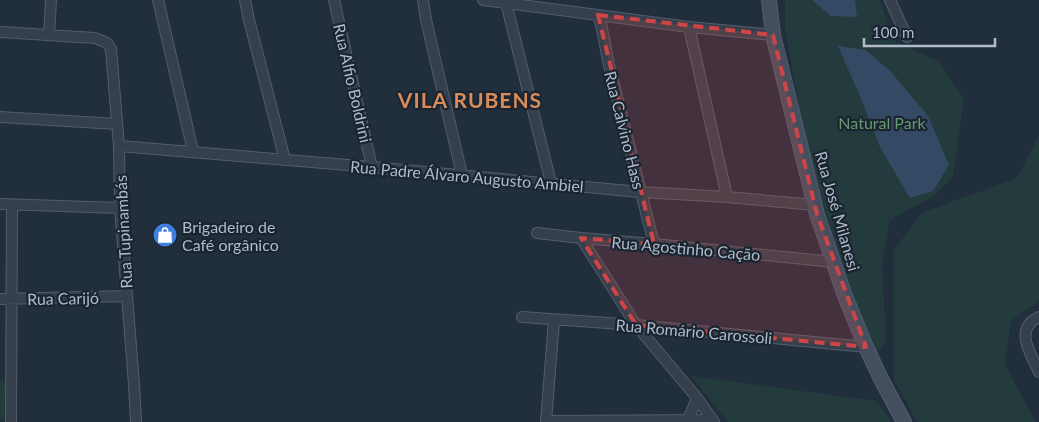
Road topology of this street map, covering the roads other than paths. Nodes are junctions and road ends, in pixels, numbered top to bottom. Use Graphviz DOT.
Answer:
graph roads {
  1 [pos="51,0"];
  2 [pos="158,0"];
  3 [pos="245,0"];
  4 [pos="334,0"];
  5 [pos="423,0"];
  6 [pos="483,0"];
  7 [pos="769,0"];
  8 [pos="890,0"];
  9 [pos="506,3"];
  10 [pos="598,15"];
  11 [pos="689,27"];
  12 [pos="0,32"];
  13 [pos="49,34"];
  14 [pos="773,35"];
  15 [pos="907,37"];
  16 [pos="0,117"];
  17 [pos="117,124"];
  18 [pos="119,146"];
  19 [pos="193,151"];
  20 [pos="285,160"];
  21 [pos="372,167"];
  22 [pos="462,176"];
  23 [pos="551,183"];
  24 [pos="640,192"];
  25 [pos="727,198"];
  26 [pos="0,204"];
  27 [pos="12,205"];
  28 [pos="815,205"];
  29 [pos="120,208"];
  30 [pos="537,233"];
  31 [pos="581,238"];
  32 [pos="654,244"];
  33 [pos="834,262"];
  34 [pos="126,296"];
  35 [pos="5,299"];
  36 [pos="522,317"];
  37 [pos="1039,317"];
  38 [pos="554,320"];
  39 [pos="636,325"];
  40 [pos="866,347"];
  41 [pos="1039,372"];
  42 [pos="697,398"];
  43 [pos="688,420"];
  44 [pos="546,421"];
  45 [pos="714,421"];
  46 [pos="11,422"];
  47 [pos="136,422"];
  48 [pos="904,422"];
  1 -- 13 [label="street"];
  2 -- 19 [label="street"];
  3 -- 20 [label="street"];
  4 -- 21 [label="street, Rua Alfio Boldrini"];
  5 -- 22 [label="street"];
  6 -- 9 [label="street"];
  7 -- 14 [label="street, Rua José Milanesi"];
  8 -- 15 [label="street"];
  9 -- 10 [label="street"];
  9 -- 23 [label="street"];
  10 -- 11 [label="street"];
  10 -- 24 [label="street, Rua Calvino Hass"];
  11 -- 14 [label="street"];
  11 -- 25 [label="street"];
  12 -- 13 [label="street"];
  13 -- 17 [label="street, Rua Tupinambás"];
  14 -- 28 [label="street, Rua José Milanesi"];
  16 -- 17 [label="street"];
  17 -- 18 [label="street, Rua Tupinambás"];
  18 -- 19 [label="street, Rua Padre Álvaro Augusto Ambiel"];
  18 -- 29 [label="street, Rua Tupinambás"];
  19 -- 20 [label="street, Rua Padre Álvaro Augusto Ambiel"];
  20 -- 21 [label="street, Rua Padre Álvaro Augusto Ambiel"];
  21 -- 22 [label="street, Rua Padre Álvaro Augusto Ambiel"];
  22 -- 23 [label="street, Rua Padre Álvaro Augusto Ambiel"];
  23 -- 24 [label="street, Rua Padre Álvaro Augusto Ambiel"];
  24 -- 25 [label="street, Rua Padre Álvaro Augusto Ambiel"];
  24 -- 32 [label="street, Rua Calvino Hass"];
  25 -- 28 [label="street, Rua Padre Álvaro Augusto Ambiel"];
  26 -- 27 [label="street"];
  27 -- 29 [label="street"];
  27 -- 35 [label="street"];
  28 -- 33 [label="street, Rua José Milanesi"];
  29 -- 34 [label="street, Rua Tupinambás"];
  30 -- 31 [label="street, Rua Agostinho Cação"];
  31 -- 32 [label="street, Rua Agostinho Cação"];
  31 -- 39 [label="street"];
  32 -- 33 [label="street, Rua Agostinho Cação"];
  33 -- 40 [label="street, Rua José Milanesi"];
  34 -- 35 [label="street, Rua Carijó"];
  34 -- 47 [label="street, Rua Tupinambás"];
  35 -- 46 [label="street"];
  36 -- 38 [label="street, Rua Romário Carossoli"];
  37 -- 41 [label="street"];
  38 -- 39 [label="street, Rua Romário Carossoli"];
  38 -- 44 [label="street"];
  39 -- 40 [label="street, Rua Romário Carossoli"];
  39 -- 42 [label="street"];
  40 -- 48 [label="street, Rua José Milanesi"];
  42 -- 43 [label="street"];
  42 -- 45 [label="street"];
  43 -- 44 [label="street"];
  43 -- 45 [label="street"];
}
